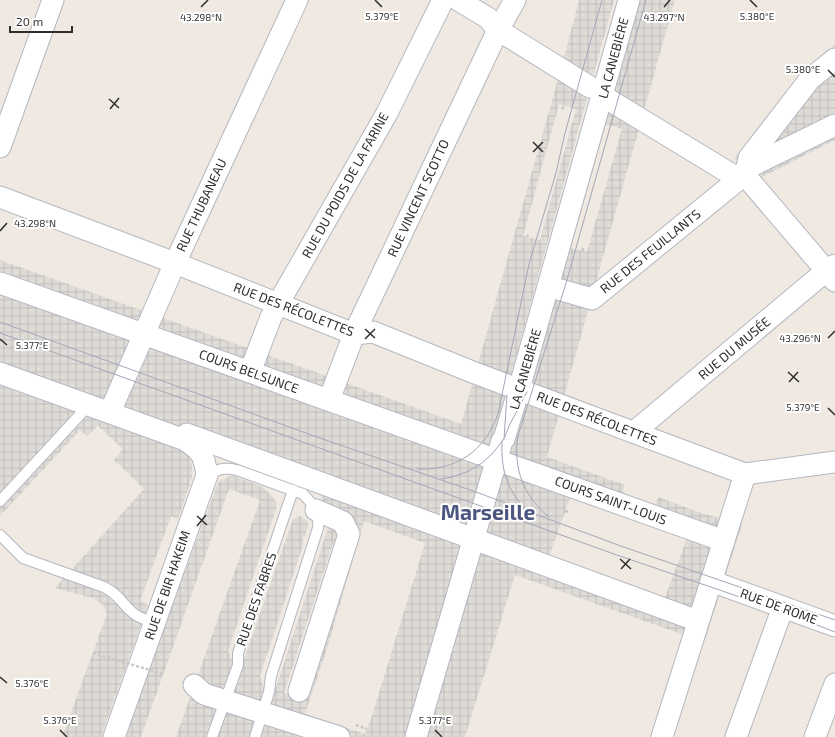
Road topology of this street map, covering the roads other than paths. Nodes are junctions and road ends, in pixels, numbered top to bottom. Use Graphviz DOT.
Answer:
graph roads {
  1 [pos="53,0"];
  2 [pos="297,0"];
  3 [pos="444,0"];
  4 [pos="458,0"];
  5 [pos="515,0"];
  6 [pos="628,0"];
  7 [pos="498,30"];
  8 [pos="835,59"];
  9 [pos="590,86"];
  10 [pos="606,98"];
  11 [pos="835,125"];
  12 [pos="2,138"];
  13 [pos="743,173"];
  14 [pos="0,197"];
  15 [pos="174,263"];
  16 [pos="832,272"];
  17 [pos="0,283"];
  18 [pos="554,288"];
  19 [pos="278,304"];
  20 [pos="144,334"];
  21 [pos="354,334"];
  22 [pos="250,372"];
  23 [pos="0,373"];
  24 [pos="519,389"];
  25 [pos="329,400"];
  26 [pos="89,405"];
  27 [pos="110,412"];
  28 [pos="634,432"];
  29 [pos="186,437"];
  30 [pos="498,460"];
  31 [pos="835,462"];
  32 [pos="745,474"];
  33 [pos="207,475"];
  34 [pos="293,490"];
  35 [pos="0,501"];
  36 [pos="316,510"];
  37 [pos="0,535"];
  38 [pos="474,538"];
  39 [pos="724,540"];
  40 [pos="717,583"];
  41 [pos="783,607"];
  42 [pos="154,623"];
  43 [pos="835,626"];
  44 [pos="695,630"];
  45 [pos="835,684"];
  46 [pos="194,685"];
  47 [pos="299,691"];
  48 [pos="225,700"];
  49 [pos="263,712"];
  50 [pos="114,737"];
  51 [pos="212,737"];
  52 [pos="255,737"];
  53 [pos="339,737"];
  54 [pos="416,737"];
  55 [pos="662,737"];
  56 [pos="736,737"];
  57 [pos="815,737"];
  1 -- 12 [label="street"];
  2 -- 15 [label="street, RUE THUBANEAU"];
  3 -- 19 [label="street, RUE DU POIDS DE LA FARINE"];
  4 -- 7 [label="street"];
  5 -- 7 [label="street, RUE VINCENT SCOTTO"];
  6 -- 24 [label="street, LA CANEBIÈRE"];
  7 -- 9 [label="street"];
  7 -- 21 [label="street, RUE VINCENT SCOTTO"];
  8 -- 13 [label="street"];
  10 -- 13 [label="street"];
  11 -- 13 [label="street"];
  13 -- 16 [label="street"];
  13 -- 18 [label="street, RUE DES FEUILLANTS"];
  14 -- 15 [label="street, RUE DES RÉCOLETTES"];
  15 -- 19 [label="street, RUE DES RÉCOLETTES"];
  15 -- 20 [label="street, RUE THUBANEAU"];
  16 -- 28 [label="street, RUE DU MUSÉE"];
  17 -- 20 [label="street, COURS BELSUNCE"];
  19 -- 21 [label="street, RUE DES RÉCOLETTES"];
  19 -- 22 [label="street, RUE DU POIDS DE LA FARINE"];
  20 -- 22 [label="street, COURS BELSUNCE"];
  20 -- 27 [label="street, RUE THUBANEAU"];
  21 -- 24 [label="street, RUE DES RÉCOLETTES"];
  21 -- 25 [label="street, RUE VINCENT SCOTTO"];
  22 -- 25 [label="street, COURS BELSUNCE"];
  23 -- 26 [label="street"];
  24 -- 28 [label="street, RUE DES RÉCOLETTES"];
  24 -- 30 [label="street, LA CANEBIÈRE"];
  25 -- 30 [label="street, COURS BELSUNCE"];
  26 -- 27 [label="street"];
  26 -- 35 [label="lane"];
  27 -- 29 [label="street"];
  28 -- 32 [label="street, RUE DES RÉCOLETTES"];
  29 -- 33 [label="street"];
  29 -- 38 [label="street"];
  30 -- 38 [label="street, LA CANEBIÈRE"];
  30 -- 39 [label="street, COURS SAINT-LOUIS"];
  31 -- 32 [label="street"];
  32 -- 39 [label="street"];
  33 -- 34 [label="lane"];
  33 -- 42 [label="street, RUE DE BIR HAKEIM"];
  34 -- 36 [label="lane"];
  34 -- 48 [label="lane, RUE DES FABRES"];
  36 -- 47 [label="street"];
  36 -- 49 [label="lane"];
  37 -- 42 [label="lane"];
  38 -- 44 [label="street"];
  38 -- 54 [label="street, LA CANEBIÈRE"];
  39 -- 40 [label="street"];
  40 -- 41 [label="street, RUE DE ROME"];
  40 -- 44 [label="street"];
  41 -- 43 [label="street, RUE DE ROME"];
  41 -- 56 [label="street"];
  42 -- 50 [label="street, RUE DE BIR HAKEIM"];
  44 -- 55 [label="street"];
  45 -- 57 [label="street"];
  46 -- 48 [label="street"];
  48 -- 49 [label="street"];
  48 -- 51 [label="lane, RUE DES FABRES"];
  49 -- 52 [label="lane"];
  49 -- 53 [label="street"];
}
